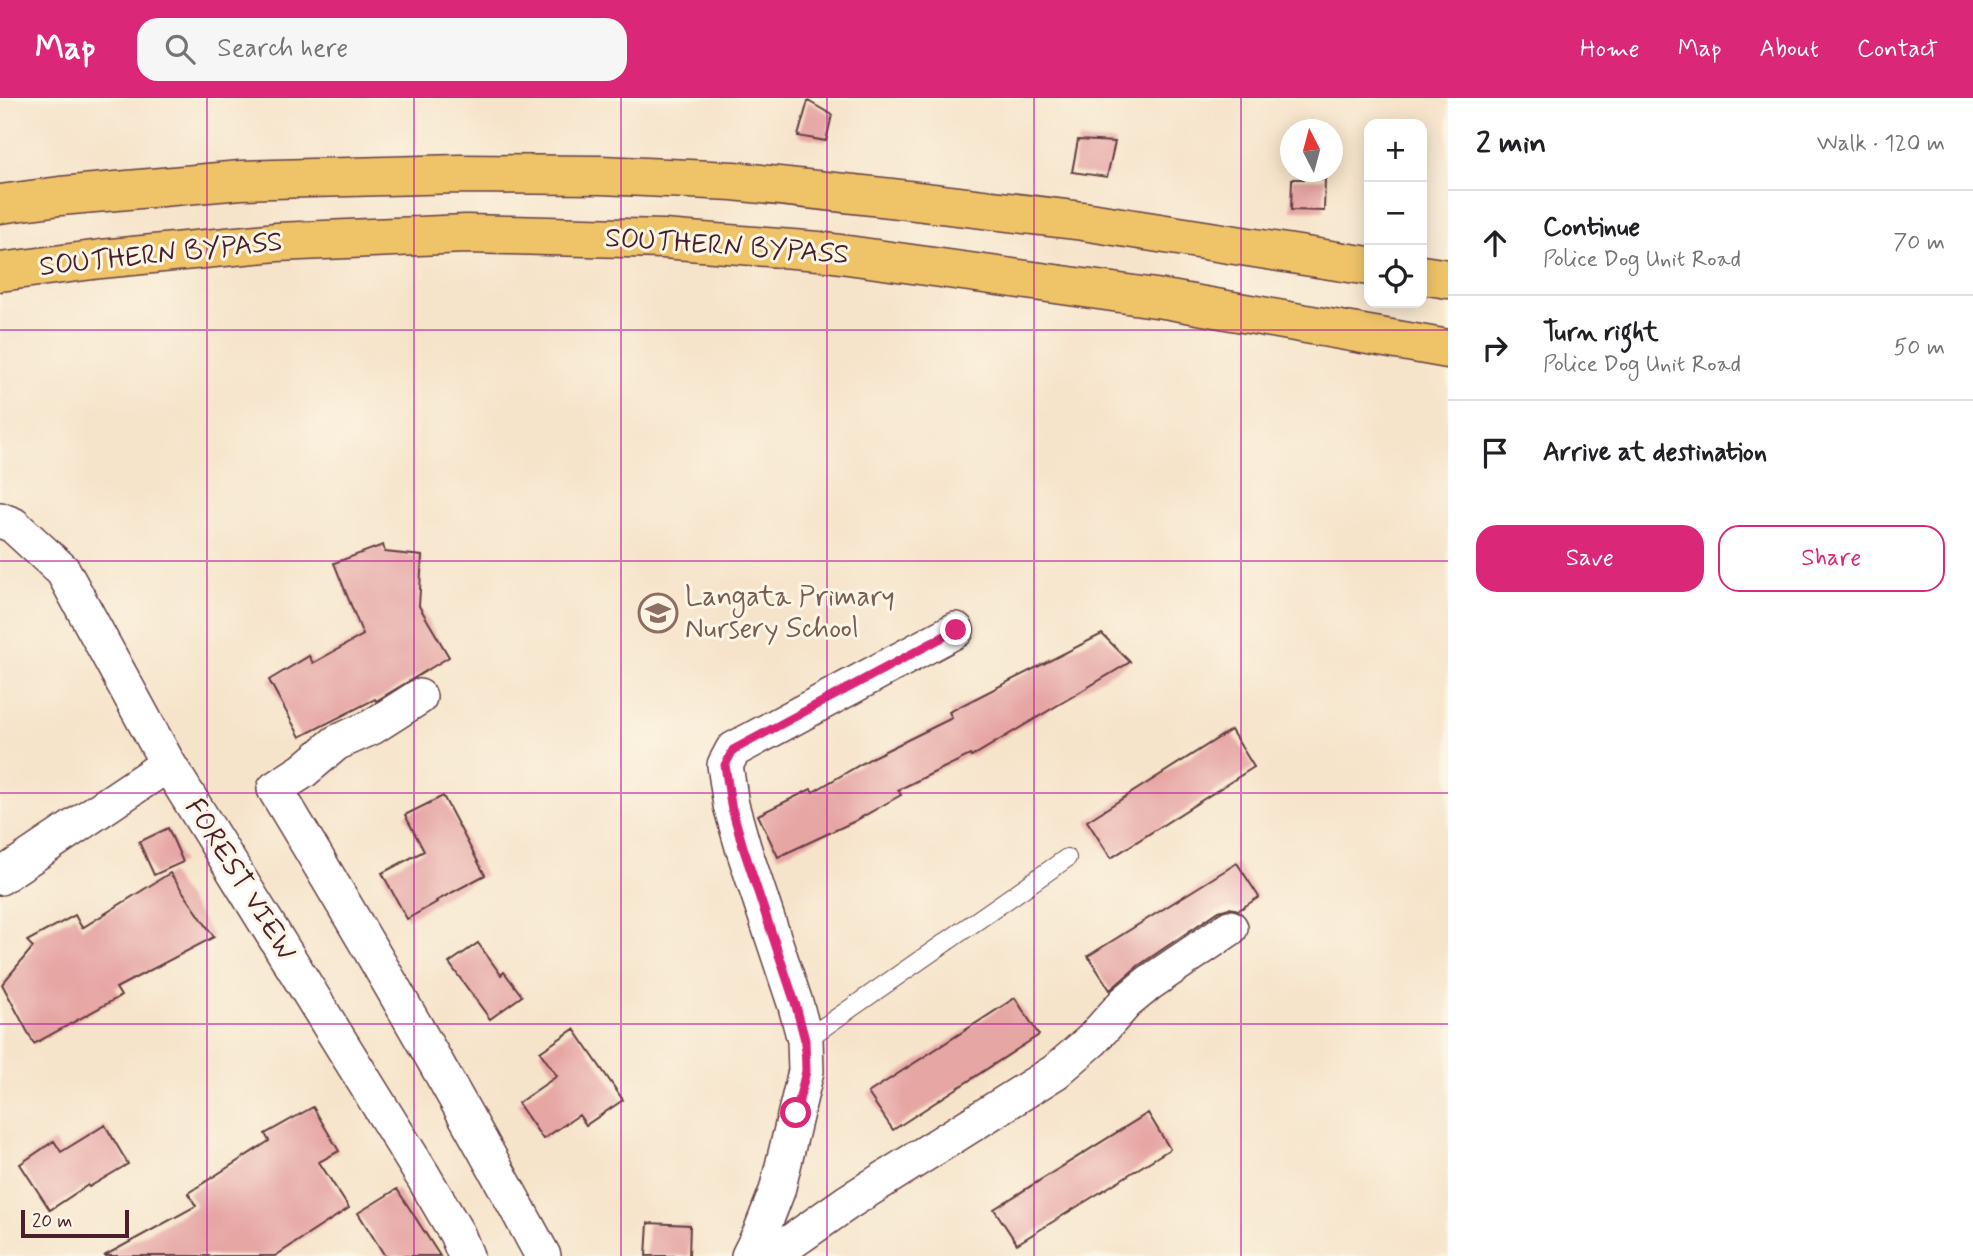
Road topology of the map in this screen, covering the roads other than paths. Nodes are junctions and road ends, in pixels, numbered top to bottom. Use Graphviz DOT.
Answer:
graph roads {
  1 [pos="0,204"];
  2 [pos="1364,265"];
  3 [pos="0,272"];
  4 [pos="1427,276"];
  5 [pos="1448,279"];
  6 [pos="1448,349"];
  7 [pos="0,520"];
  8 [pos="956,630"];
  9 [pos="419,697"];
  10 [pos="168,764"];
  11 [pos="1067,858"];
  12 [pos="0,877"];
  13 [pos="1230,928"];
  14 [pos="805,1040"];
  15 [pos="466,1256"];
  16 [pos="543,1256"];
  17 [pos="749,1256"];
  18 [pos="771,1256"];
  1 -- 2 [label="highway"];
  3 -- 6 [label="highway, SOUTHERN BYPASS"];
  4 -- 5 [label="highway"];
  7 -- 10 [label="street, FOREST VIEW"];
  8 -- 14 [label="street"];
  9 -- 16 [label="street"];
  10 -- 12 [label="street"];
  10 -- 15 [label="street, FOREST VIEW"];
  11 -- 14 [label="lane"];
  13 -- 18 [label="street"];
  14 -- 17 [label="street"];
}
